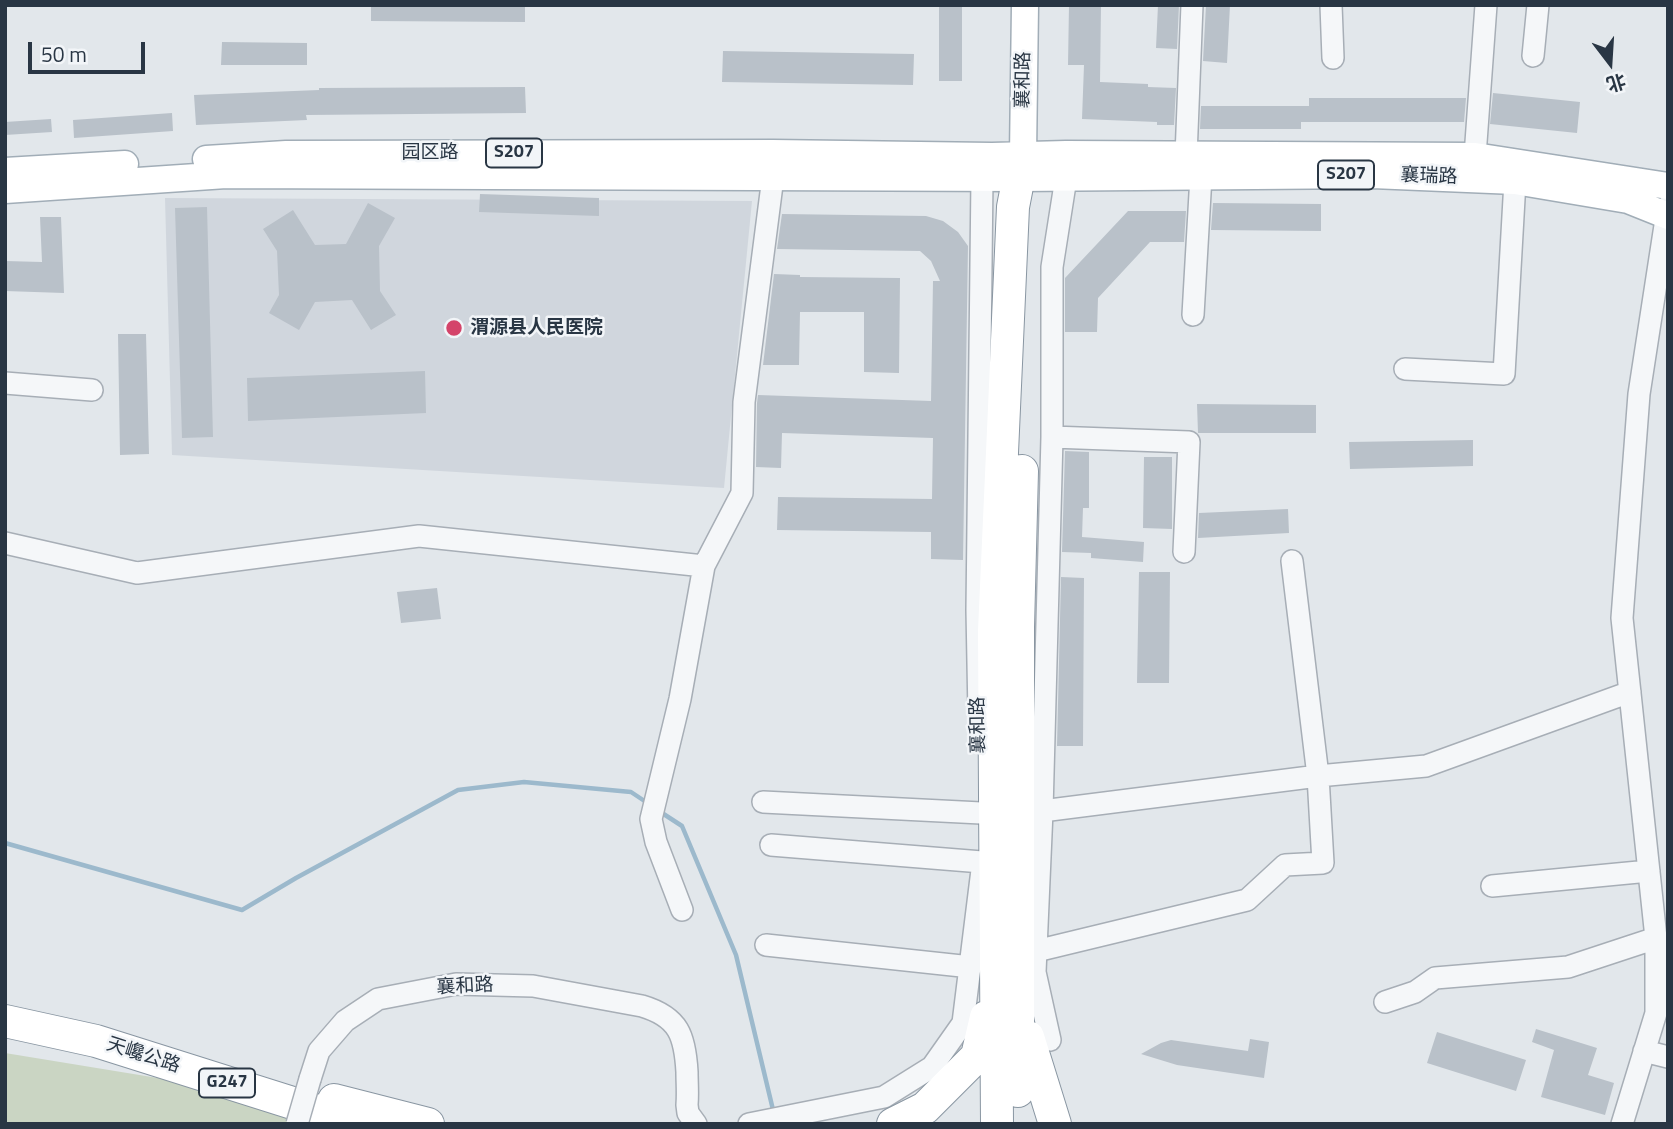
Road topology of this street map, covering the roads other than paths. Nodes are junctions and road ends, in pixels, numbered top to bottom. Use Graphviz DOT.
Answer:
graph roads {
  1 [pos="1025,5"];
  2 [pos="1192,5"];
  3 [pos="1331,5"];
  4 [pos="1486,5"];
  5 [pos="1538,5"];
  6 [pos="1533,56"];
  7 [pos="1333,58"];
  8 [pos="1475,156"];
  9 [pos="1194,166"];
  10 [pos="1021,167"];
  11 [pos="5,171"];
  12 [pos="773,177"];
  13 [pos="982,178"];
  14 [pos="1066,178"];
  15 [pos="1515,181"];
  16 [pos="1668,186"];
  17 [pos="5,191"];
  18 [pos="1667,212"];
  19 [pos="1193,315"];
  20 [pos="1405,369"];
  21 [pos="5,383"];
  22 [pos="92,390"];
  23 [pos="1052,437"];
  24 [pos="5,543"];
  25 [pos="1184,552"];
  26 [pos="1292,561"];
  27 [pos="704,566"];
  28 [pos="1630,692"];
  29 [pos="1318,776"];
  30 [pos="763,802"];
  31 [pos="1042,811"];
  32 [pos="981,813"];
  33 [pos="771,845"];
  34 [pos="982,862"];
  35 [pos="1649,871"];
  36 [pos="1492,886"];
  37 [pos="682,910"];
  38 [pos="1656,938"];
  39 [pos="766,945"];
  40 [pos="1036,951"];
  41 [pos="984,966"];
  42 [pos="1385,1002"];
  43 [pos="1020,1009"];
  44 [pos="5,1021"];
  45 [pos="1050,1040"];
  46 [pos="96,1041"];
  47 [pos="1644,1051"];
  48 [pos="1668,1057"];
  49 [pos="297,1124"];
  50 [pos="359,1124"];
  51 [pos="428,1124"];
  52 [pos="696,1124"];
  53 [pos="749,1124"];
  54 [pos="892,1124"];
  55 [pos="997,1124"];
  56 [pos="1018,1124"];
  57 [pos="1055,1124"];
  58 [pos="1622,1124"];
  1 -- 10 [label="main road, 襄和路"];
  2 -- 9 [label="street"];
  3 -- 7 [label="street"];
  4 -- 8 [label="street"];
  5 -- 6 [label="street"];
  8 -- 9 [label="main road, 襄瑞路 / S207"];
  8 -- 16 [label="main road, 襄瑞路 / S207"];
  9 -- 10 [label="main road, 襄瑞路 / S207"];
  9 -- 14 [label="main road, 襄瑞路 / S207"];
  9 -- 15 [label="main road, 襄瑞路 / S207"];
  9 -- 19 [label="street"];
  10 -- 11 [label="main road, 园区路 / S207"];
  10 -- 13 [label="main road, 园区路 / S207"];
  10 -- 14 [label="main road, 襄瑞路 / S207"];
  10 -- 41 [label="highway"];
  10 -- 43 [label="highway"];
  12 -- 13 [label="main road, 园区路 / S207"];
  12 -- 17 [label="main road, 园区路 / S207"];
  12 -- 27 [label="street"];
  13 -- 32 [label="street, 襄和路"];
  14 -- 23 [label="street"];
  15 -- 18 [label="main road, 襄瑞路 / S207"];
  15 -- 20 [label="street"];
  18 -- 28 [label="street"];
  21 -- 22 [label="street"];
  23 -- 25 [label="street"];
  23 -- 31 [label="street"];
  24 -- 27 [label="street"];
  26 -- 29 [label="street"];
  27 -- 37 [label="street"];
  28 -- 29 [label="street"];
  28 -- 35 [label="street"];
  29 -- 31 [label="street"];
  29 -- 40 [label="street"];
  30 -- 32 [label="street"];
  31 -- 40 [label="street"];
  32 -- 34 [label="street, 襄和路"];
  33 -- 34 [label="street"];
  34 -- 41 [label="street, 襄和路"];
  35 -- 36 [label="street"];
  35 -- 38 [label="street"];
  38 -- 42 [label="street"];
  38 -- 47 [label="street"];
  39 -- 41 [label="street"];
  40 -- 45 [label="street"];
  41 -- 53 [label="street, 襄和路"];
  41 -- 54 [label="highway"];
  41 -- 55 [label="highway"];
  43 -- 56 [label="highway"];
  43 -- 57 [label="highway"];
  44 -- 46 [label="highway, 天巉公路 / G247"];
  46 -- 50 [label="highway, 天巉公路 / G247"];
  46 -- 51 [label="highway"];
  47 -- 48 [label="street"];
  47 -- 58 [label="street"];
  49 -- 52 [label="street, 襄和路, bridge"];
}
